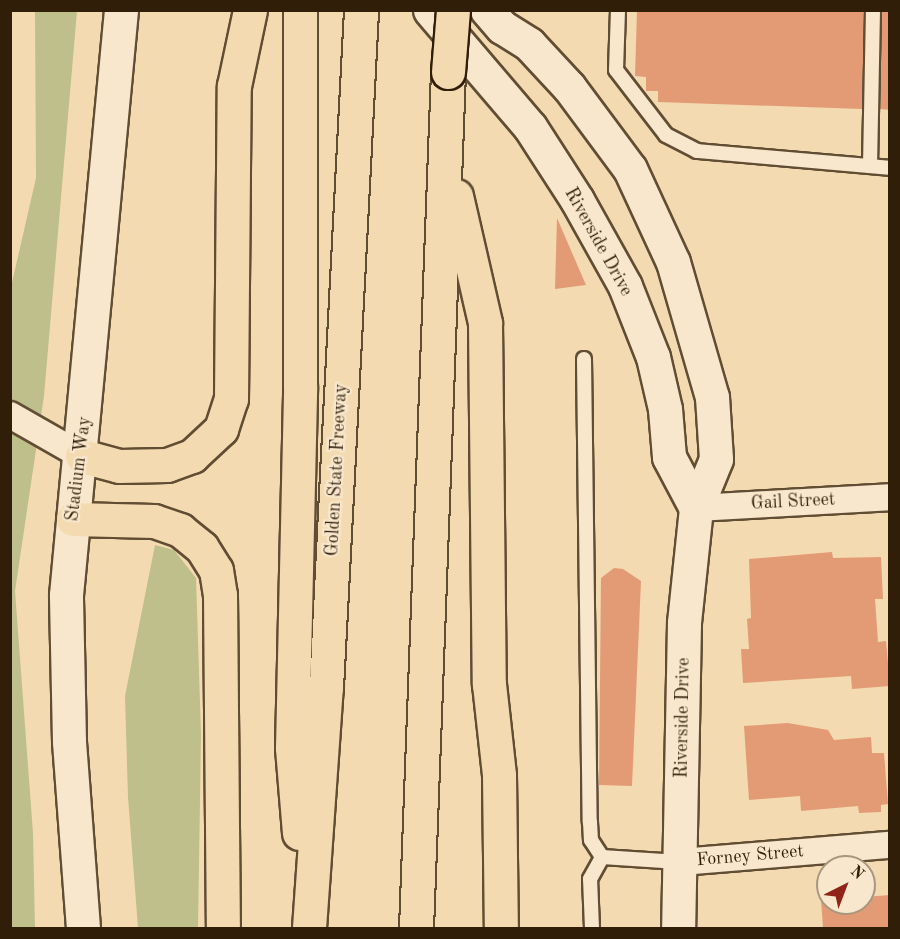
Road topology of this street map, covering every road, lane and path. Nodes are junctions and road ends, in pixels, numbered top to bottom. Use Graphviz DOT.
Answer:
graph roads {
  1 [pos="122,10"];
  2 [pos="250,10"];
  3 [pos="300,10"];
  4 [pos="361,10"];
  5 [pos="430,10"];
  6 [pos="453,10"];
  7 [pos="487,10"];
  8 [pos="618,10"];
  9 [pos="873,10"];
  10 [pos="447,153"];
  11 [pos="870,166"];
  12 [pos="890,168"];
  13 [pos="584,359"];
  14 [pos="10,415"];
  15 [pos="82,456"];
  16 [pos="890,497"];
  17 [pos="696,508"];
  18 [pos="73,519"];
  19 [pos="890,845"];
  20 [pos="602,857"];
  21 [pos="681,862"];
  22 [pos="83,928"];
  23 [pos="223,928"];
  24 [pos="308,928"];
  25 [pos="416,928"];
  26 [pos="501,928"];
  27 [pos="592,928"];
  28 [pos="678,928"];
  1 -- 15 [label="main road, Stadium Way"];
  2 -- 15 [label="highway"];
  3 -- 24 [label="highway"];
  4 -- 24 [label="highway, Golden State Freeway"];
  5 -- 17 [label="main road, Riverside Drive"];
  6 -- 10 [label="highway, bridge"];
  7 -- 17 [label="main road, Riverside Drive"];
  8 -- 11 [label="lane"];
  9 -- 11 [label="lane"];
  10 -- 25 [label="highway"];
  10 -- 26 [label="highway"];
  11 -- 12 [label="lane"];
  13 -- 20 [label="lane"];
  14 -- 15 [label="street"];
  15 -- 18 [label="main road, Stadium Way"];
  16 -- 17 [label="street, Gail Street"];
  17 -- 21 [label="main road, Riverside Drive"];
  18 -- 22 [label="main road, Stadium Way"];
  18 -- 23 [label="highway"];
  19 -- 21 [label="street, Forney Street"];
  20 -- 21 [label="lane"];
  20 -- 27 [label="lane"];
  21 -- 28 [label="main road, Riverside Drive"];
}
